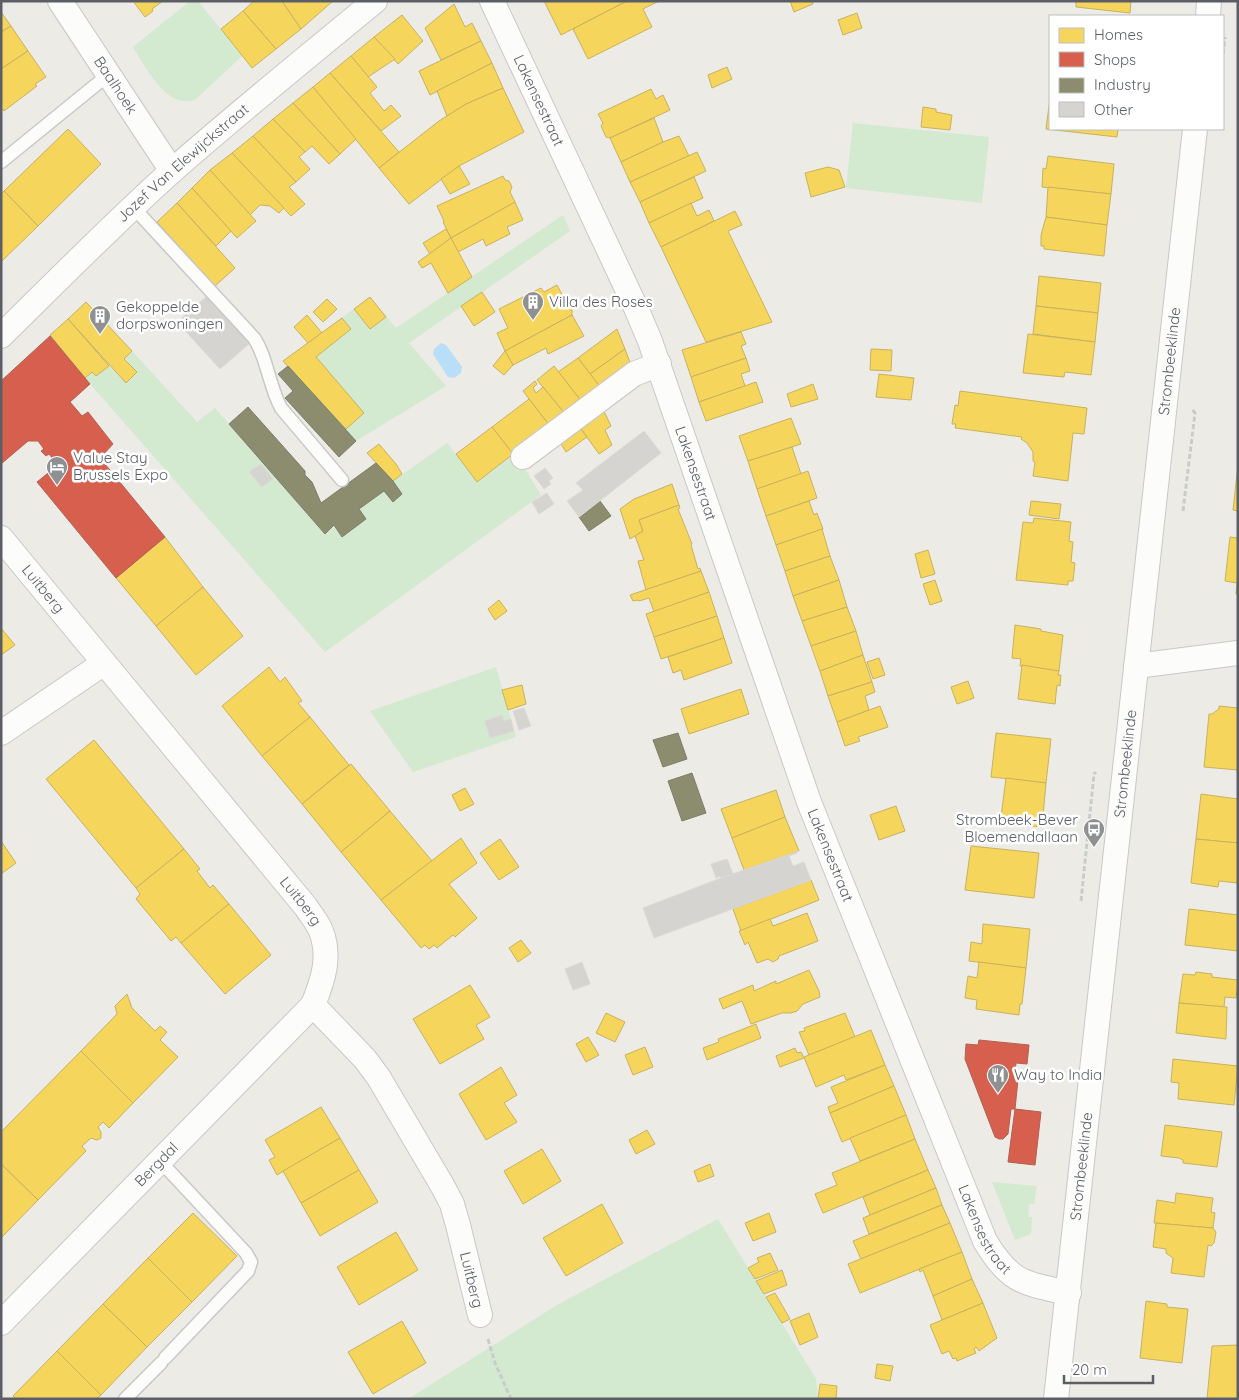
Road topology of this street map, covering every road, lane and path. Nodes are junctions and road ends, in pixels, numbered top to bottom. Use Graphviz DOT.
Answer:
graph roads {
  1 [pos="60,1"];
  2 [pos="375,1"];
  3 [pos="492,1"];
  4 [pos="1209,1"];
  5 [pos="1208,15"];
  6 [pos="108,75"];
  7 [pos="1195,130"];
  8 [pos="1,162"];
  9 [pos="172,171"];
  10 [pos="133,207"];
  11 [pos="1,336"];
  12 [pos="659,364"];
  13 [pos="523,457"];
  14 [pos="342,480"];
  15 [pos="1,538"];
  16 [pos="1238,653"];
  17 [pos="104,662"];
  18 [pos="1136,666"];
  19 [pos="1,733"];
  20 [pos="313,1005"];
  21 [pos="160,1161"];
  22 [pos="1068,1294"];
  23 [pos="480,1315"];
  24 [pos="1,1323"];
  25 [pos="125,1399"];
  26 [pos="510,1399"];
  27 [pos="1056,1399"];
  1 -- 6 [label="street, Baalhoek"];
  2 -- 9 [label="street, Jozef Van Elewijckstraat"];
  3 -- 12 [label="street, Lakensestraat"];
  4 -- 5 [label="street"];
  6 -- 8 [label="lane"];
  6 -- 9 [label="street, Baalhoek"];
  7 -- 18 [label="street, Strombeeklinde"];
  9 -- 10 [label="street, Jozef Van Elewijckstraat"];
  10 -- 11 [label="street, Jozef Van Elewijckstraat"];
  10 -- 14 [label="lane"];
  12 -- 13 [label="street"];
  12 -- 22 [label="street, Lakensestraat"];
  15 -- 17 [label="street, Luitberg"];
  16 -- 18 [label="street"];
  17 -- 19 [label="street"];
  17 -- 20 [label="street, Luitberg"];
  18 -- 22 [label="street, Strombeeklinde"];
  20 -- 21 [label="street, Bergdal"];
  20 -- 23 [label="street, Luitberg"];
  21 -- 24 [label="street, Bergdal"];
  21 -- 25 [label="lane"];
  22 -- 27 [label="street, Strombeeklinde"];
  23 -- 26 [label="path"];
}
